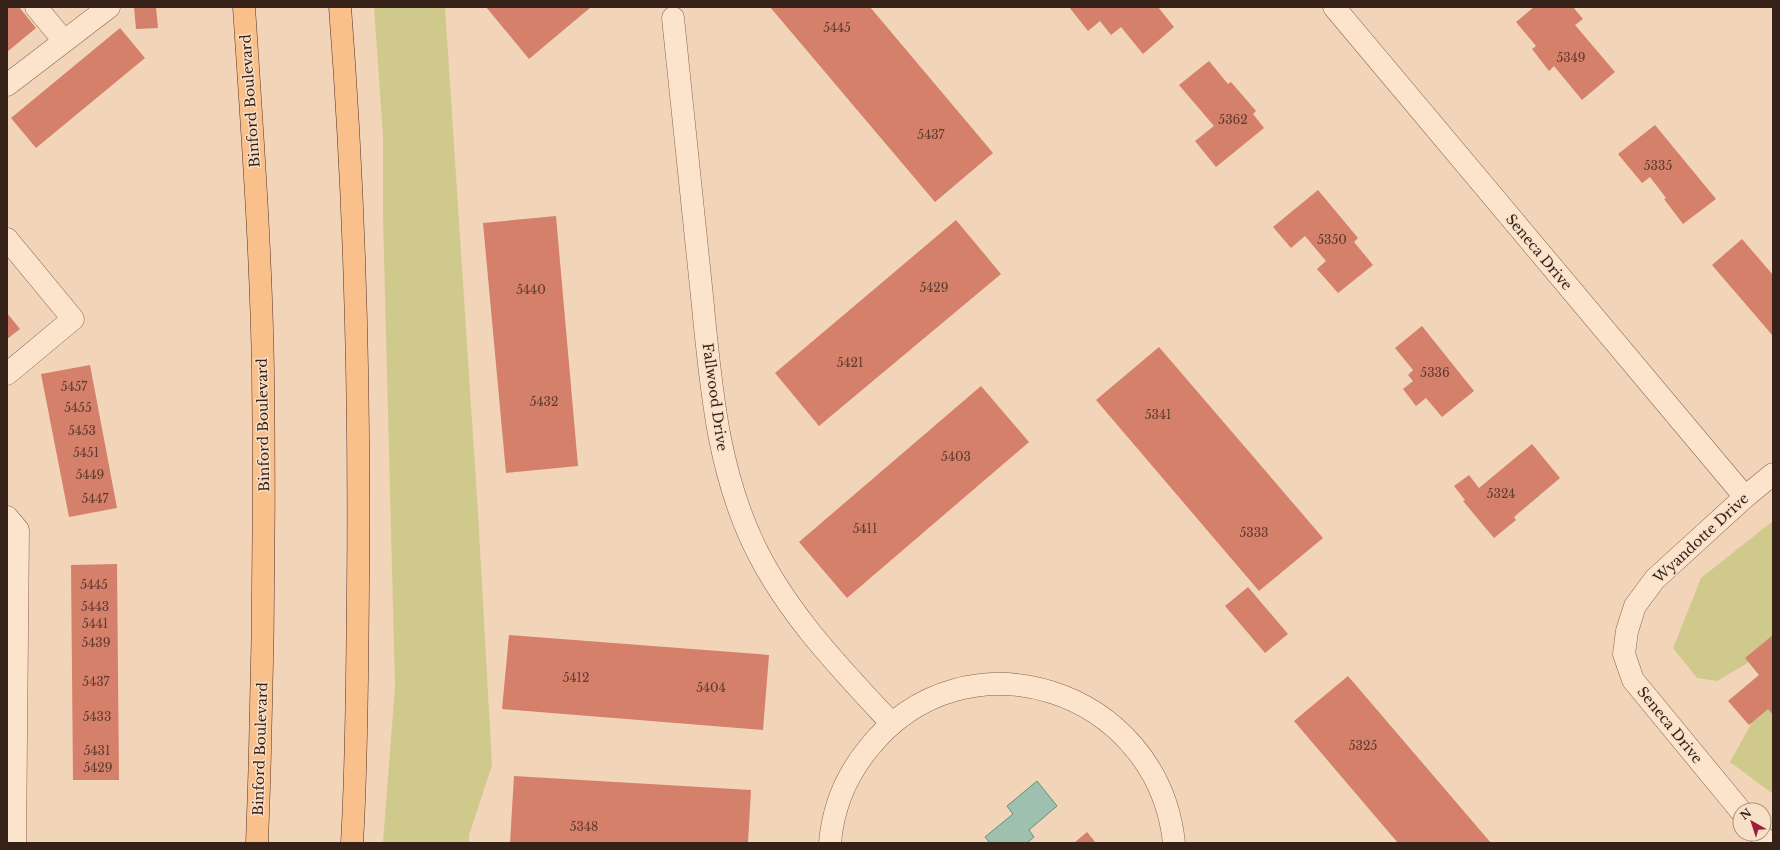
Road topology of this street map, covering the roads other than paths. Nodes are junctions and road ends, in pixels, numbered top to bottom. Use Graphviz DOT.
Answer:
graph roads {
  1 [pos="36,7"];
  2 [pos="109,7"];
  3 [pos="244,7"];
  4 [pos="340,7"];
  5 [pos="1334,7"];
  6 [pos="673,18"];
  7 [pos="64,41"];
  8 [pos="7,85"];
  9 [pos="7,239"];
  10 [pos="7,374"];
  11 [pos="1773,474"];
  12 [pos="1745,497"];
  13 [pos="7,517"];
  14 [pos="1627,631"];
  15 [pos="892,724"];
  16 [pos="1733,802"];
  17 [pos="15,843"];
  18 [pos="257,843"];
  19 [pos="352,843"];
  20 [pos="830,843"];
  21 [pos="1174,843"];
  1 -- 7 [label="street"];
  2 -- 7 [label="street"];
  3 -- 18 [label="main road, Binford Boulevard"];
  4 -- 19 [label="main road"];
  5 -- 12 [label="street, Seneca Drive"];
  6 -- 15 [label="street, Fallwood Drive"];
  7 -- 8 [label="street"];
  9 -- 10 [label="street"];
  11 -- 12 [label="street, Wyandotte Drive"];
  12 -- 14 [label="street, Wyandotte Drive"];
  13 -- 17 [label="street"];
  14 -- 16 [label="street, Seneca Drive"];
  15 -- 20 [label="street"];
  15 -- 21 [label="street"];
}
